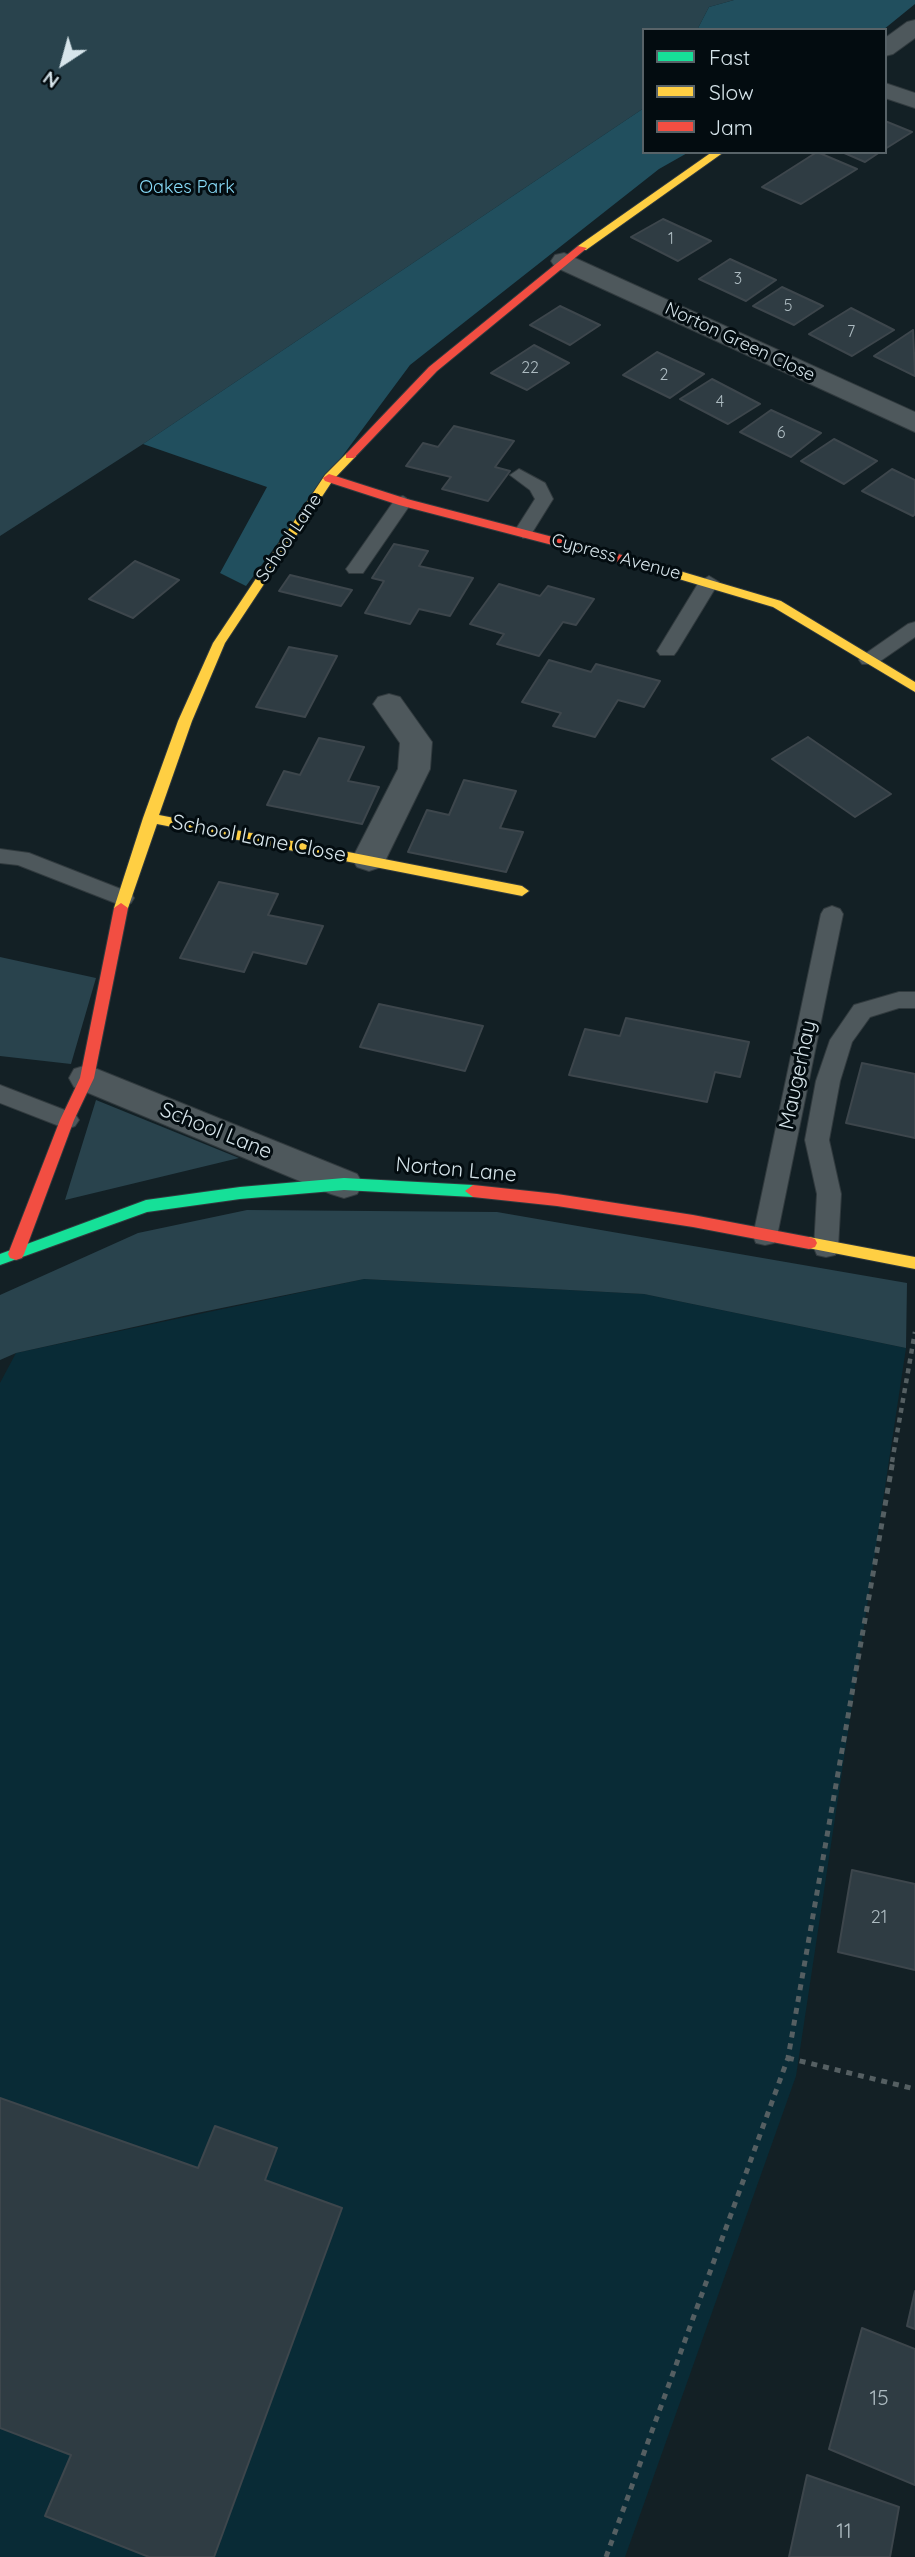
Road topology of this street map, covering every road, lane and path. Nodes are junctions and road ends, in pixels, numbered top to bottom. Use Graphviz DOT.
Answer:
graph roads {
  1 [pos="915,27"];
  2 [pos="887,48"];
  3 [pos="887,90"];
  4 [pos="915,101"];
  5 [pos="716,154"];
  6 [pos="564,261"];
  7 [pos="915,423"];
  8 [pos="519,475"];
  9 [pos="329,478"];
  10 [pos="402,502"];
  11 [pos="523,532"];
  12 [pos="356,569"];
  13 [pos="709,582"];
  14 [pos="915,628"];
  15 [pos="667,651"];
  16 [pos="869,660"];
  17 [pos="915,688"];
  18 [pos="389,704"];
  19 [pos="150,818"];
  20 [pos="0,856"];
  21 [pos="369,859"];
  22 [pos="522,891"];
  23 [pos="123,898"];
  24 [pos="832,914"];
  25 [pos="915,1000"];
  26 [pos="87,1077"];
  27 [pos="0,1094"];
  28 [pos="67,1120"];
  29 [pos="344,1184"];
  30 [pos="765,1236"];
  31 [pos="826,1248"];
  32 [pos="16,1254"];
  33 [pos="0,1261"];
  34 [pos="915,1263"];
  35 [pos="915,1332"];
  36 [pos="788,2058"];
  37 [pos="915,2089"];
  38 [pos="606,2557"];
  1 -- 2 [label="street"];
  3 -- 4 [label="street"];
  5 -- 6 [label="street, School Lane"];
  6 -- 7 [label="street, Norton Green Close"];
  6 -- 9 [label="street, School Lane"];
  8 -- 11 [label="lane, Cypress Avenue"];
  9 -- 10 [label="street, Cypress Avenue"];
  9 -- 19 [label="street, School Lane"];
  10 -- 11 [label="street, Cypress Avenue"];
  10 -- 12 [label="lane"];
  11 -- 13 [label="street, Cypress Avenue"];
  13 -- 15 [label="lane, Cypress Avenue"];
  13 -- 16 [label="street, Cypress Avenue"];
  14 -- 16 [label="lane"];
  16 -- 17 [label="street, Cypress Avenue"];
  18 -- 21 [label="street, School Lane Close"];
  19 -- 21 [label="street, School Lane Close"];
  19 -- 23 [label="street, School Lane"];
  20 -- 23 [label="lane"];
  21 -- 22 [label="street, School Lane Close"];
  23 -- 26 [label="street, School Lane"];
  24 -- 30 [label="lane, Maugerhay"];
  25 -- 31 [label="lane"];
  26 -- 28 [label="street, School Lane"];
  26 -- 29 [label="street, School Lane"];
  27 -- 28 [label="lane"];
  28 -- 32 [label="street, School Lane"];
  29 -- 30 [label="street, Norton Lane"];
  29 -- 32 [label="street, Norton Lane"];
  30 -- 31 [label="street, Norton Lane"];
  31 -- 34 [label="street, Norton Lane"];
  32 -- 33 [label="street, Norton Lane"];
  35 -- 36 [label="path"];
  36 -- 37 [label="path"];
  36 -- 38 [label="path"];
}
